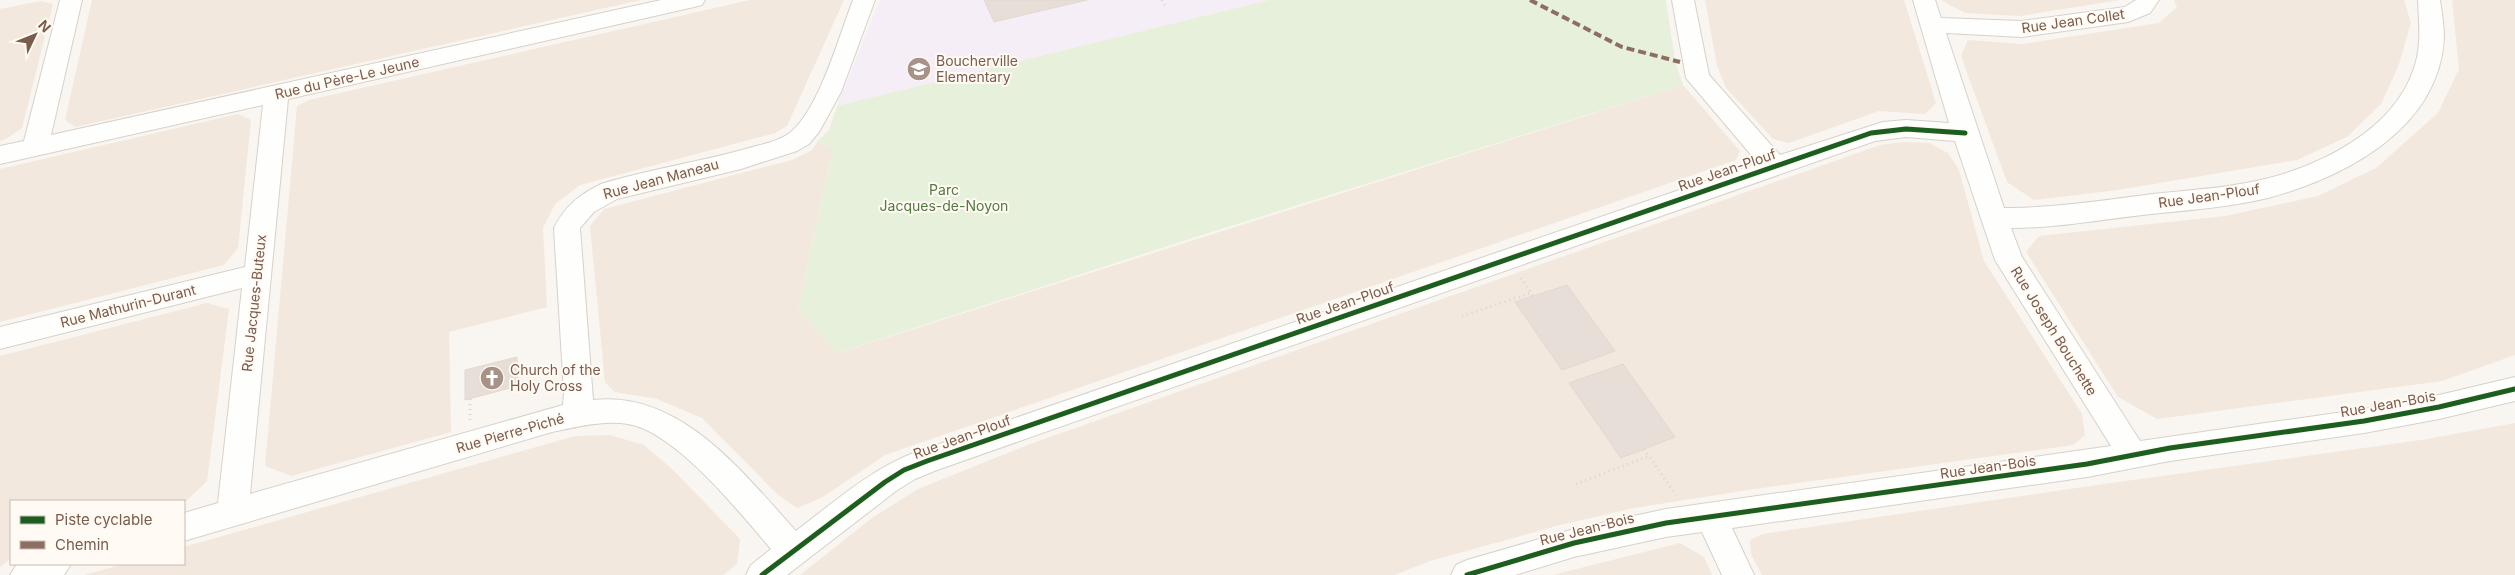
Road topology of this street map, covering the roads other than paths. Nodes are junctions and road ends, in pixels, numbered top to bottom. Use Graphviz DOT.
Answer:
graph roads {
  1 [pos="71,0"];
  2 [pos="694,0"];
  3 [pos="864,0"];
  4 [pos="1683,0"];
  5 [pos="1924,0"];
  6 [pos="2148,0"];
  7 [pos="2430,0"];
  8 [pos="1932,25"];
  9 [pos="276,94"];
  10 [pos="1965,132"];
  11 [pos="35,147"];
  12 [pos="0,155"];
  13 [pos="1775,166"];
  14 [pos="1994,218"];
  15 [pos="257,274"];
  16 [pos="0,338"];
  17 [pos="2515,389"];
  18 [pos="577,414"];
  19 [pos="2133,455"];
  20 [pos="233,512"];
  21 [pos="1711,517"];
  22 [pos="185,526"];
  23 [pos="793,551"];
  24 [pos="52,565"];
  25 [pos="26,575"];
  26 [pos="762,575"];
  27 [pos="1467,575"];
  28 [pos="1738,575"];
  1 -- 11 [label="street"];
  2 -- 9 [label="street, Rue du Père-Le Jeune"];
  3 -- 18 [label="street, Rue Jean Maneau"];
  4 -- 13 [label="street"];
  5 -- 8 [label="street, Rue Joseph Bouchette"];
  6 -- 8 [label="street, Rue Jean Collet"];
  7 -- 14 [label="street, Rue Jean-Plouf"];
  8 -- 10 [label="street, Rue Joseph Bouchette"];
  9 -- 11 [label="street, Rue du Père-Le Jeune"];
  9 -- 15 [label="street, Rue Jacques-Buteux"];
  10 -- 13 [label="street, Rue Jean-Plouf"];
  10 -- 14 [label="street, Rue Joseph Bouchette"];
  11 -- 12 [label="street, Rue du Père-Le Jeune"];
  13 -- 23 [label="street, Rue Jean-Plouf"];
  14 -- 19 [label="street, Rue Joseph Bouchette"];
  15 -- 16 [label="street, Rue Mathurin-Durant"];
  15 -- 20 [label="street, Rue Jacques-Buteux"];
  17 -- 19 [label="street, Rue Jean-Bois"];
  18 -- 20 [label="street, Rue Pierre-Piché"];
  18 -- 23 [label="street, Rue Pierre-Piché"];
  19 -- 21 [label="street, Rue Jean-Bois"];
  20 -- 22 [label="street, Rue Pierre-Piché"];
  21 -- 27 [label="street, Rue Jean-Bois"];
  21 -- 28 [label="street"];
  23 -- 26 [label="street, Rue Jean-Plouf"];
  24 -- 25 [label="street"];
}
